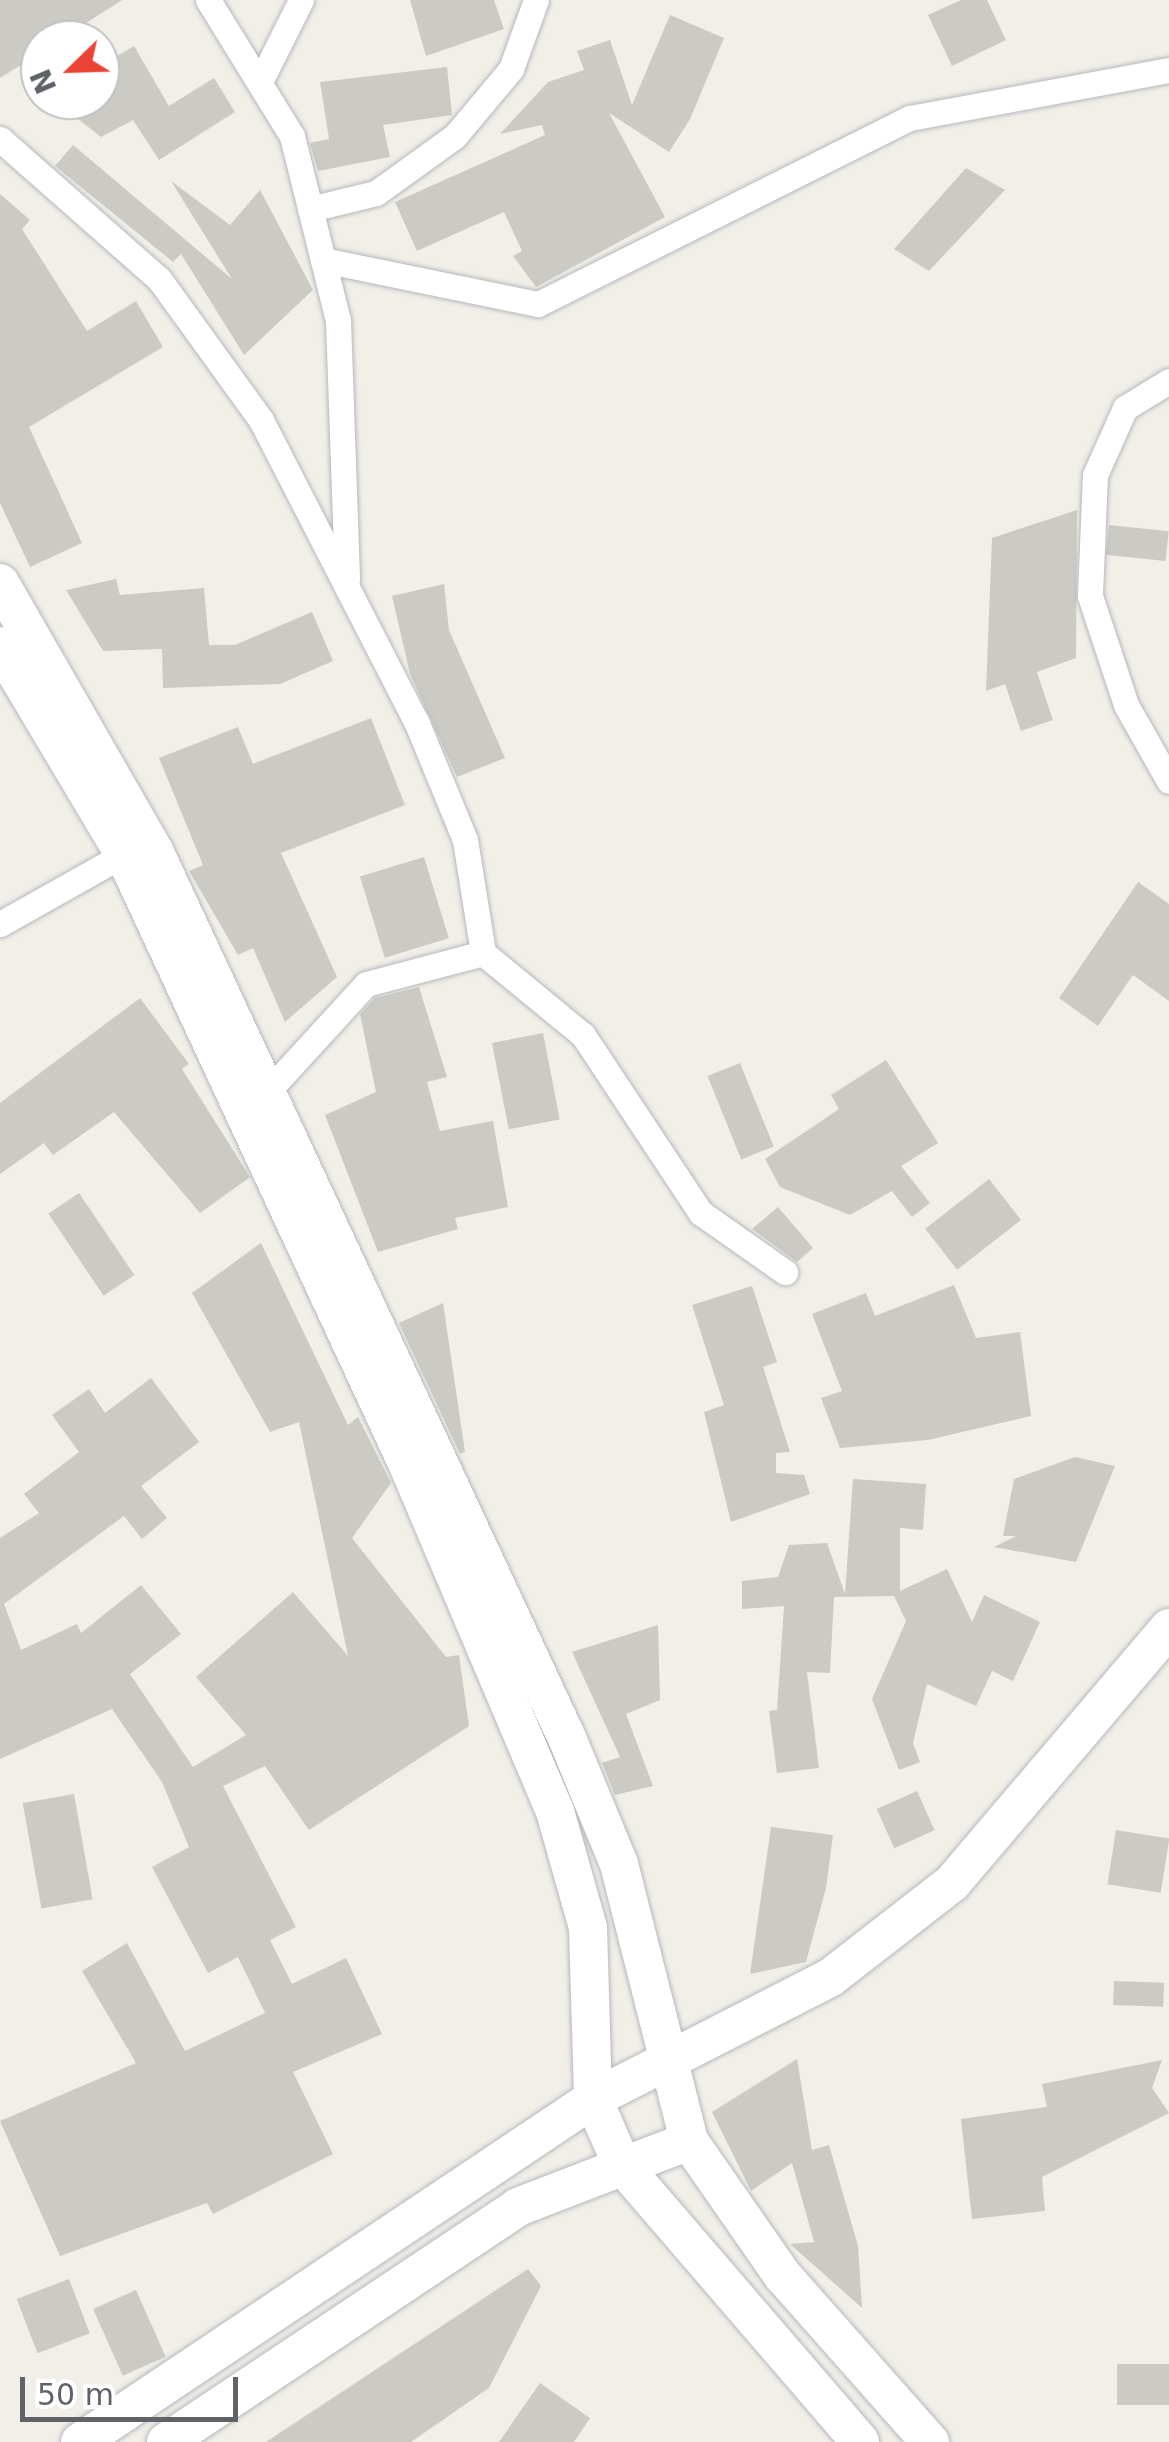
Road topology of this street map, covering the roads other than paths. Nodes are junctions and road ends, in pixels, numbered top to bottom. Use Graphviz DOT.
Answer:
graph roads {
  1 [pos="208,0"];
  2 [pos="302,0"];
  3 [pos="536,0"];
  4 [pos="1169,70"];
  5 [pos="260,82"];
  6 [pos="0,139"];
  7 [pos="310,209"];
  8 [pos="323,260"];
  9 [pos="1169,380"];
  10 [pos="0,583"];
  11 [pos="347,590"];
  12 [pos="0,646"];
  13 [pos="1169,781"];
  14 [pos="124,854"];
  15 [pos="0,924"];
  16 [pos="483,953"];
  17 [pos="258,1101"];
  18 [pos="785,1272"];
  19 [pos="1169,1628"];
  20 [pos="663,2062"];
  21 [pos="592,2099"];
  22 [pos="689,2141"];
  23 [pos="622,2164"];
  24 [pos="80,2442"];
  25 [pos="166,2442"];
  26 [pos="860,2442"];
  27 [pos="930,2442"];
  1 -- 5 [label="street"];
  2 -- 5 [label="street"];
  3 -- 7 [label="street"];
  4 -- 8 [label="street"];
  5 -- 7 [label="street"];
  6 -- 11 [label="street"];
  7 -- 8 [label="street"];
  8 -- 11 [label="street"];
  9 -- 13 [label="street"];
  10 -- 17 [label="street"];
  11 -- 16 [label="street"];
  12 -- 14 [label="street"];
  14 -- 15 [label="street"];
  14 -- 17 [label="street"];
  16 -- 17 [label="street"];
  16 -- 18 [label="street"];
  17 -- 20 [label="street"];
  17 -- 21 [label="street"];
  19 -- 20 [label="street"];
  20 -- 21 [label="street"];
  20 -- 22 [label="street"];
  21 -- 23 [label="street"];
  21 -- 24 [label="street"];
  22 -- 23 [label="street"];
  22 -- 27 [label="street"];
  23 -- 25 [label="street"];
  23 -- 26 [label="street"];
}
